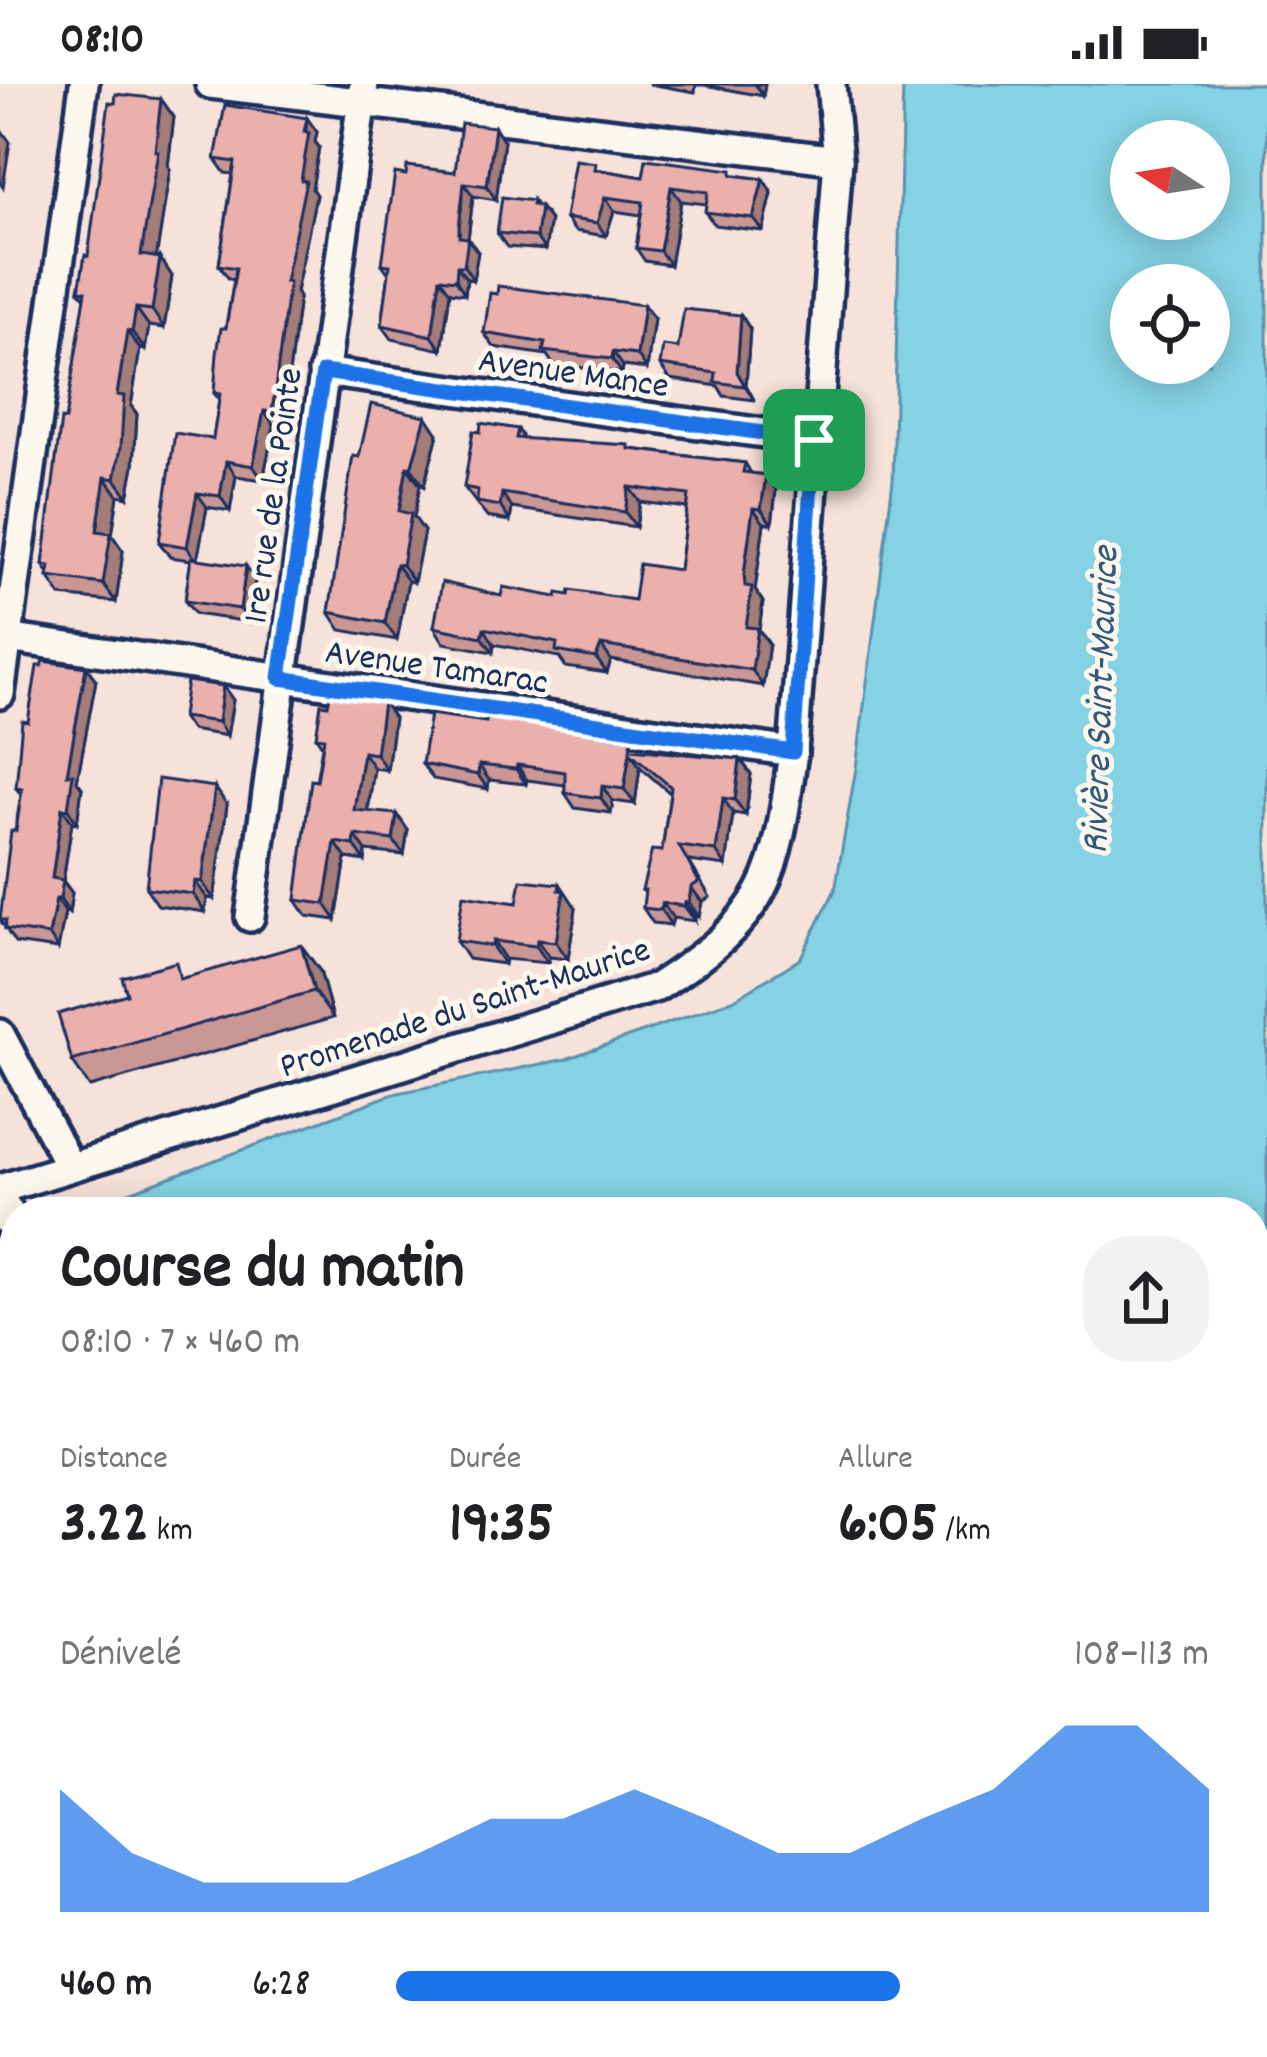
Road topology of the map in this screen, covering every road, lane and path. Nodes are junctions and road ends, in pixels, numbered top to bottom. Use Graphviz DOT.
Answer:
graph roads {
  1 [pos="84,84"];
  2 [pos="210,84"];
  3 [pos="831,84"];
  4 [pos="363,93"];
  5 [pos="838,160"];
  6 [pos="323,372"];
  7 [pos="814,440"];
  8 [pos="4,638"];
  9 [pos="280,678"];
  10 [pos="0,694"];
  11 [pos="793,752"];
  12 [pos="250,917"];
  13 [pos="0,1034"];
  14 [pos="70,1167"];
  15 [pos="0,1189"];
  1 -- 8 [label="street"];
  2 -- 4 [label="street"];
  3 -- 5 [label="street, Promenade du Saint-Maurice"];
  4 -- 5 [label="street"];
  4 -- 6 [label="street, 1re rue de la Pointe"];
  5 -- 7 [label="street, Promenade du Saint-Maurice"];
  6 -- 7 [label="street, Avenue Mance"];
  6 -- 9 [label="street, 1re rue de la Pointe"];
  7 -- 11 [label="street, Promenade du Saint-Maurice"];
  8 -- 9 [label="street, Avenue Tamarac"];
  8 -- 10 [label="street"];
  9 -- 11 [label="street, Avenue Tamarac"];
  9 -- 12 [label="street, 1re rue de la Pointe"];
  11 -- 14 [label="street, Promenade du Saint-Maurice"];
  13 -- 14 [label="street"];
  14 -- 15 [label="street, Promenade du Saint-Maurice"];
}
